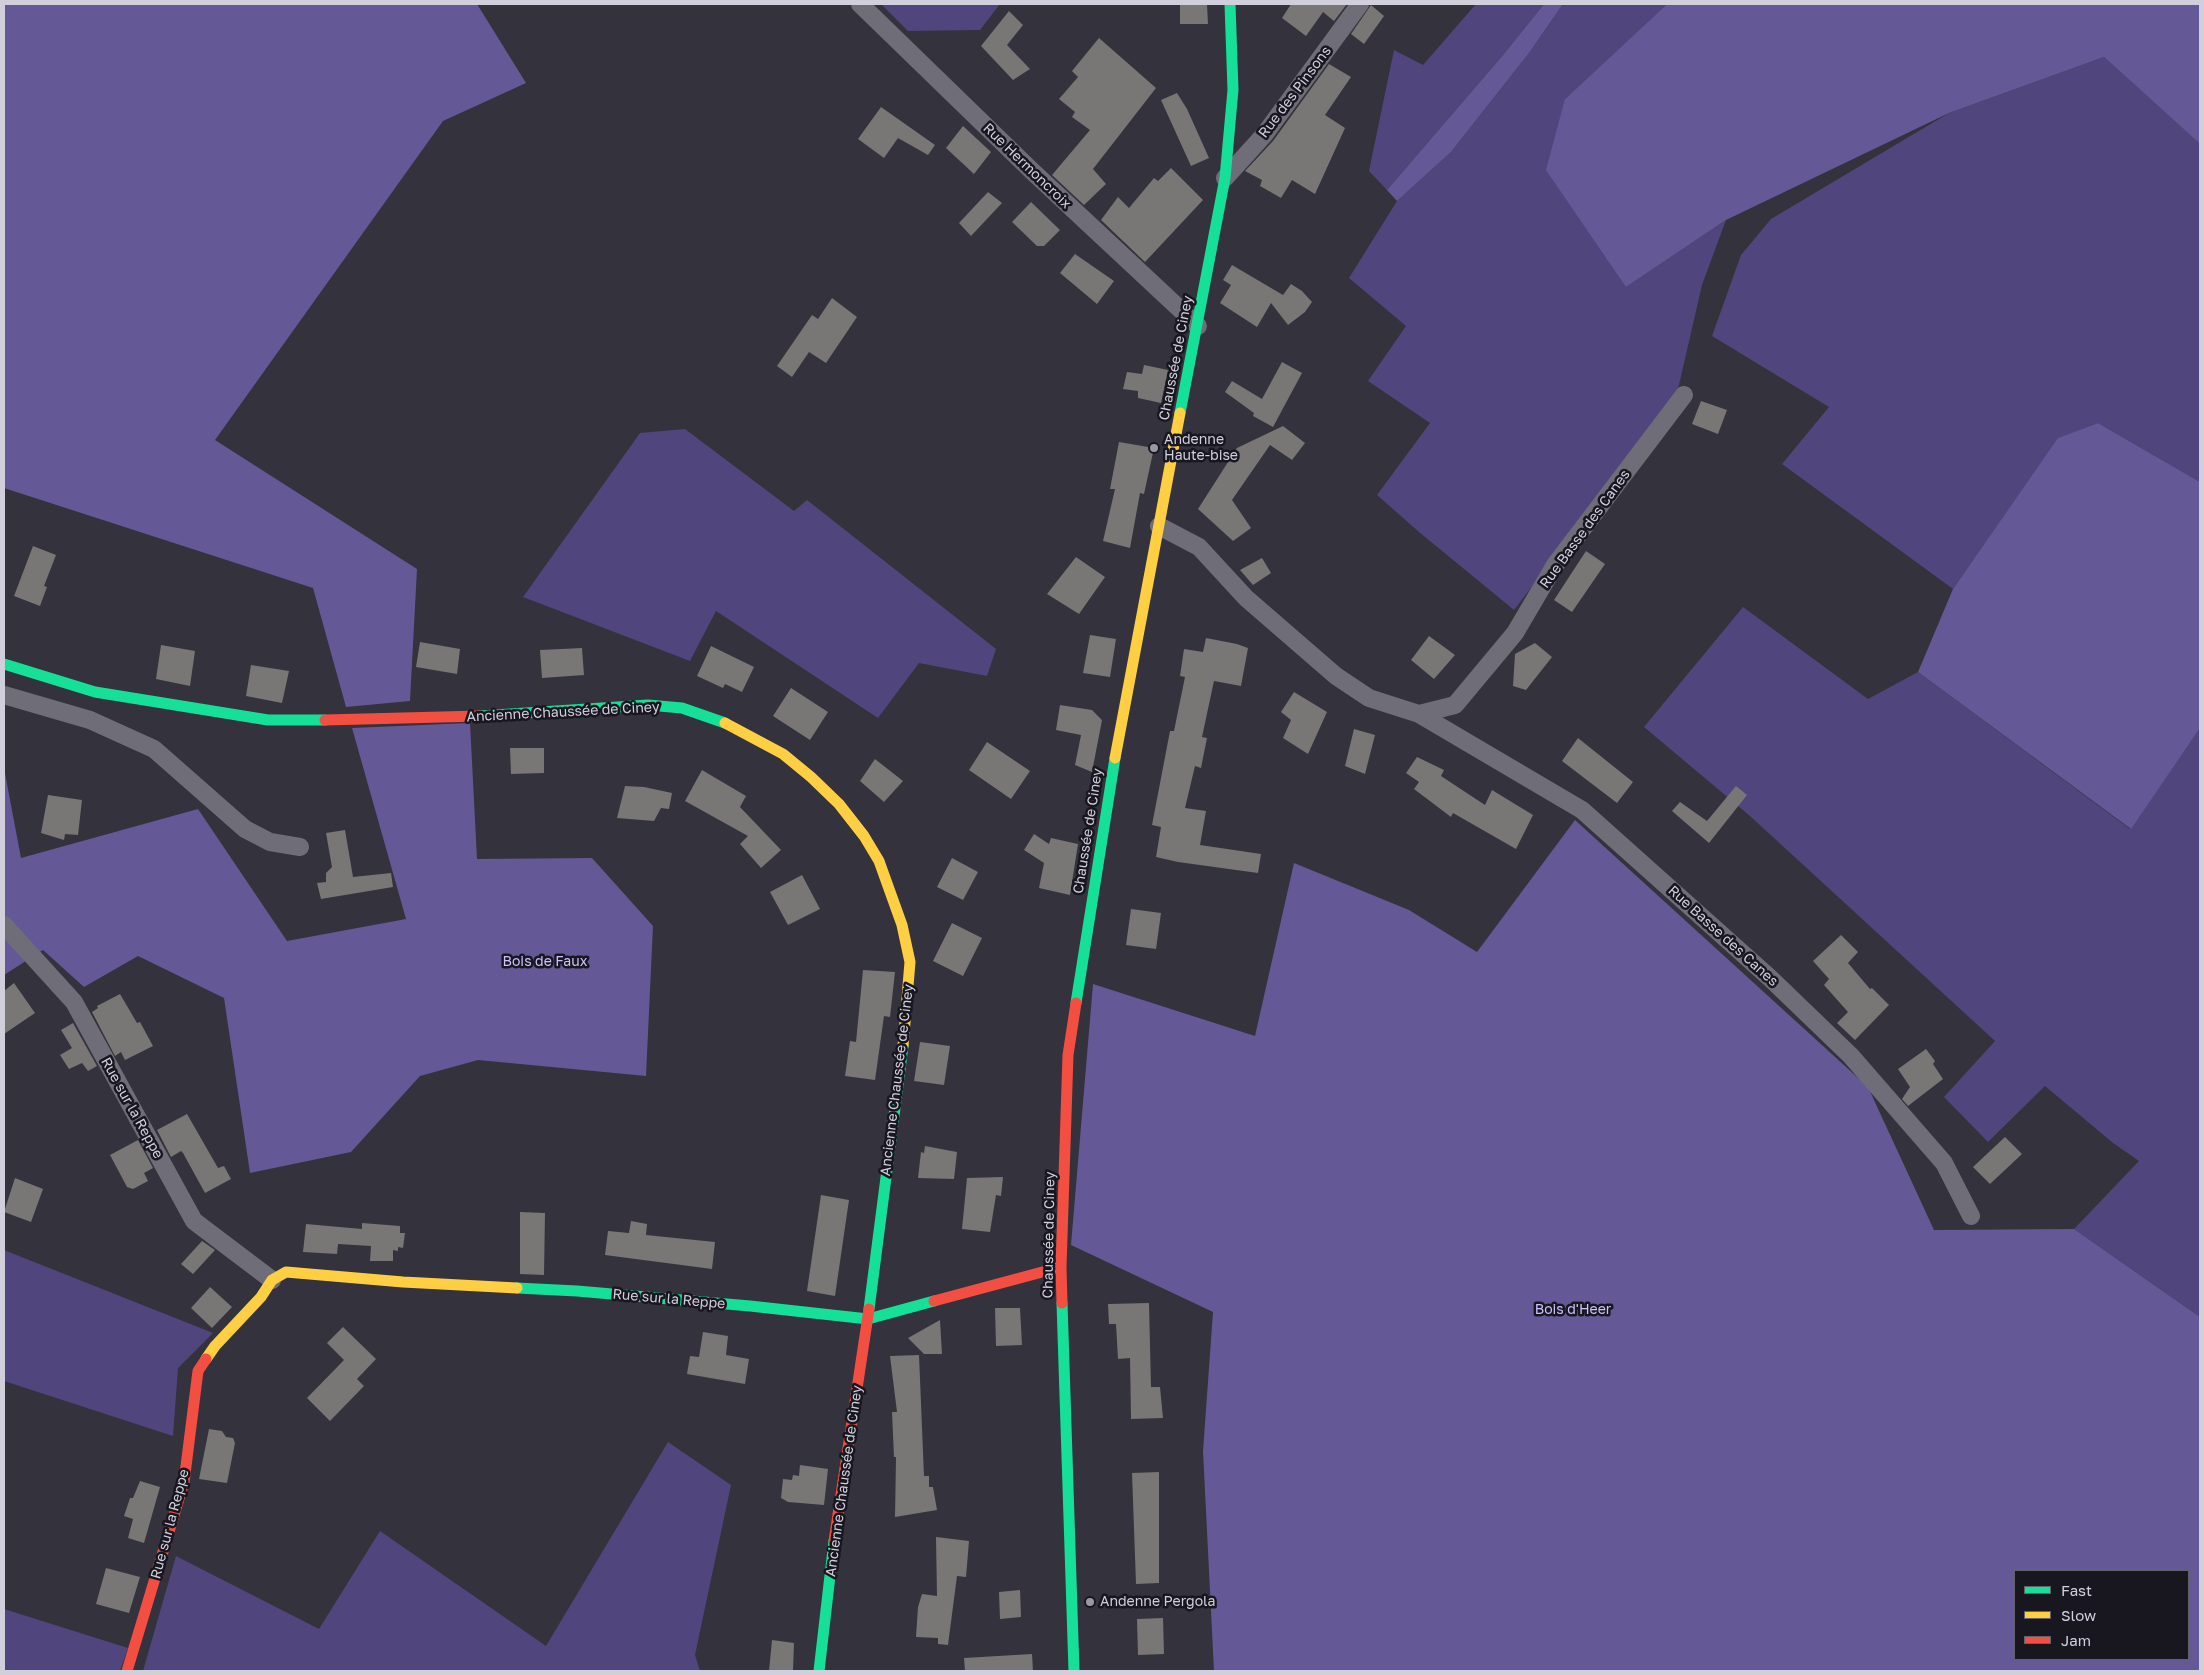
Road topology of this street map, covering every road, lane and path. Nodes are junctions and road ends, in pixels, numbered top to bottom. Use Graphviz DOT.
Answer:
graph roads {
  1 [pos="860,4"];
  2 [pos="1230,4"];
  3 [pos="1360,4"];
  4 [pos="1225,178"];
  5 [pos="1198,326"];
  6 [pos="1684,395"];
  7 [pos="1159,526"];
  8 [pos="4,664"];
  9 [pos="4,695"];
  10 [pos="1419,714"];
  11 [pos="300,847"];
  12 [pos="4,925"];
  13 [pos="1972,1216"];
  14 [pos="1062,1267"];
  15 [pos="272,1280"];
  16 [pos="868,1319"];
  17 [pos="128,1671"];
  18 [pos="819,1671"];
  19 [pos="1074,1671"];
  1 -- 5 [label="street, Rue Hermoncroix"];
  2 -- 4 [label="street, Chaussée de Ciney"];
  3 -- 4 [label="street, Rue des Pinsons"];
  4 -- 5 [label="street, Chaussée de Ciney"];
  5 -- 7 [label="street, Chaussée de Ciney"];
  6 -- 10 [label="street, Rue Basse des Canes"];
  7 -- 10 [label="street, Rue Basse des Canes"];
  7 -- 14 [label="street, Chaussée de Ciney"];
  8 -- 16 [label="street, Ancienne Chaussée de Ciney"];
  9 -- 11 [label="street"];
  10 -- 13 [label="street, Rue Basse des Canes"];
  12 -- 15 [label="street, Rue sur la Reppe"];
  14 -- 16 [label="street, Rue sur la Reppe"];
  14 -- 19 [label="street, Chaussée de Ciney"];
  15 -- 16 [label="street, Rue sur la Reppe"];
  15 -- 17 [label="street, Rue sur la Reppe"];
  16 -- 18 [label="street, Ancienne Chaussée de Ciney"];
}
